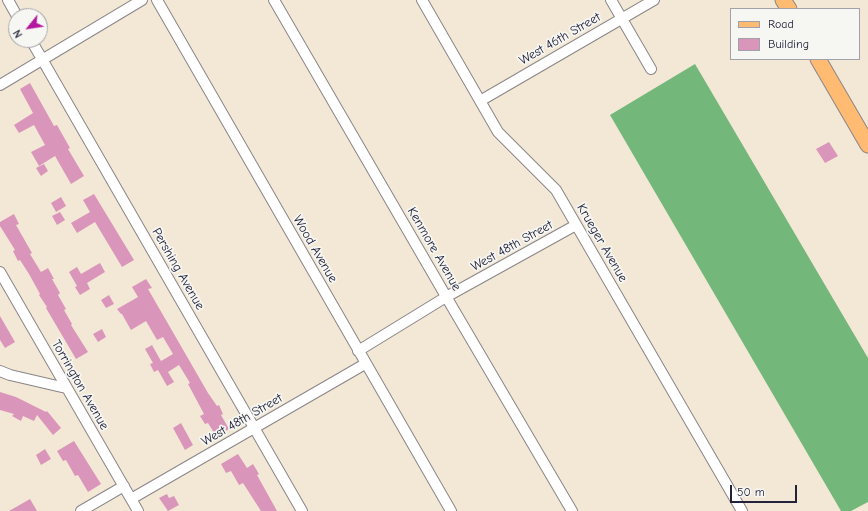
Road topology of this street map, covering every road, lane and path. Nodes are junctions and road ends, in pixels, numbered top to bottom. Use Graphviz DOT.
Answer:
graph roads {
  1 [pos="142,0"];
  2 [pos="157,0"];
  3 [pos="274,0"];
  4 [pos="422,0"];
  5 [pos="611,0"];
  6 [pos="654,0"];
  7 [pos="622,18"];
  8 [pos="36,48"];
  9 [pos="43,60"];
  10 [pos="819,60"];
  11 [pos="651,69"];
  12 [pos="0,85"];
  13 [pos="480,101"];
  14 [pos="868,145"];
  15 [pos="576,225"];
  16 [pos="0,272"];
  17 [pos="446,297"];
  18 [pos="358,351"];
  19 [pos="365,364"];
  20 [pos="0,371"];
  21 [pos="66,388"];
  22 [pos="255,428"];
  23 [pos="124,486"];
  24 [pos="131,499"];
  25 [pos="81,511"];
  26 [pos="138,511"];
  27 [pos="302,511"];
  28 [pos="451,511"];
  29 [pos="572,511"];
  30 [pos="742,511"];
  1 -- 9 [label="street"];
  2 -- 18 [label="street, Wood Avenue"];
  3 -- 17 [label="street, Kenmore Avenue"];
  4 -- 13 [label="street, Krueger Avenue"];
  5 -- 7 [label="street"];
  6 -- 7 [label="street, West 46th Street"];
  7 -- 11 [label="street"];
  7 -- 13 [label="street, West 46th Street"];
  8 -- 9 [label="street, Pershing Avenue"];
  9 -- 12 [label="street"];
  9 -- 22 [label="street, Pershing Avenue"];
  10 -- 14 [label="main road"];
  13 -- 15 [label="street, Krueger Avenue"];
  15 -- 17 [label="street, West 48th Street"];
  15 -- 30 [label="street, Krueger Avenue"];
  16 -- 21 [label="street, Torrington Avenue"];
  17 -- 18 [label="street, West 48th Street"];
  17 -- 29 [label="street, Kenmore Avenue"];
  18 -- 19 [label="street, Wood Avenue"];
  19 -- 22 [label="street, West 48th Street"];
  19 -- 28 [label="street, Wood Avenue"];
  20 -- 21 [label="street"];
  21 -- 23 [label="street, Torrington Avenue"];
  22 -- 24 [label="street, West 48th Street"];
  22 -- 27 [label="street, Pershing Avenue"];
  23 -- 24 [label="street, Torrington Avenue"];
  23 -- 25 [label="street"];
  24 -- 26 [label="street, Torrington Avenue"];
}
